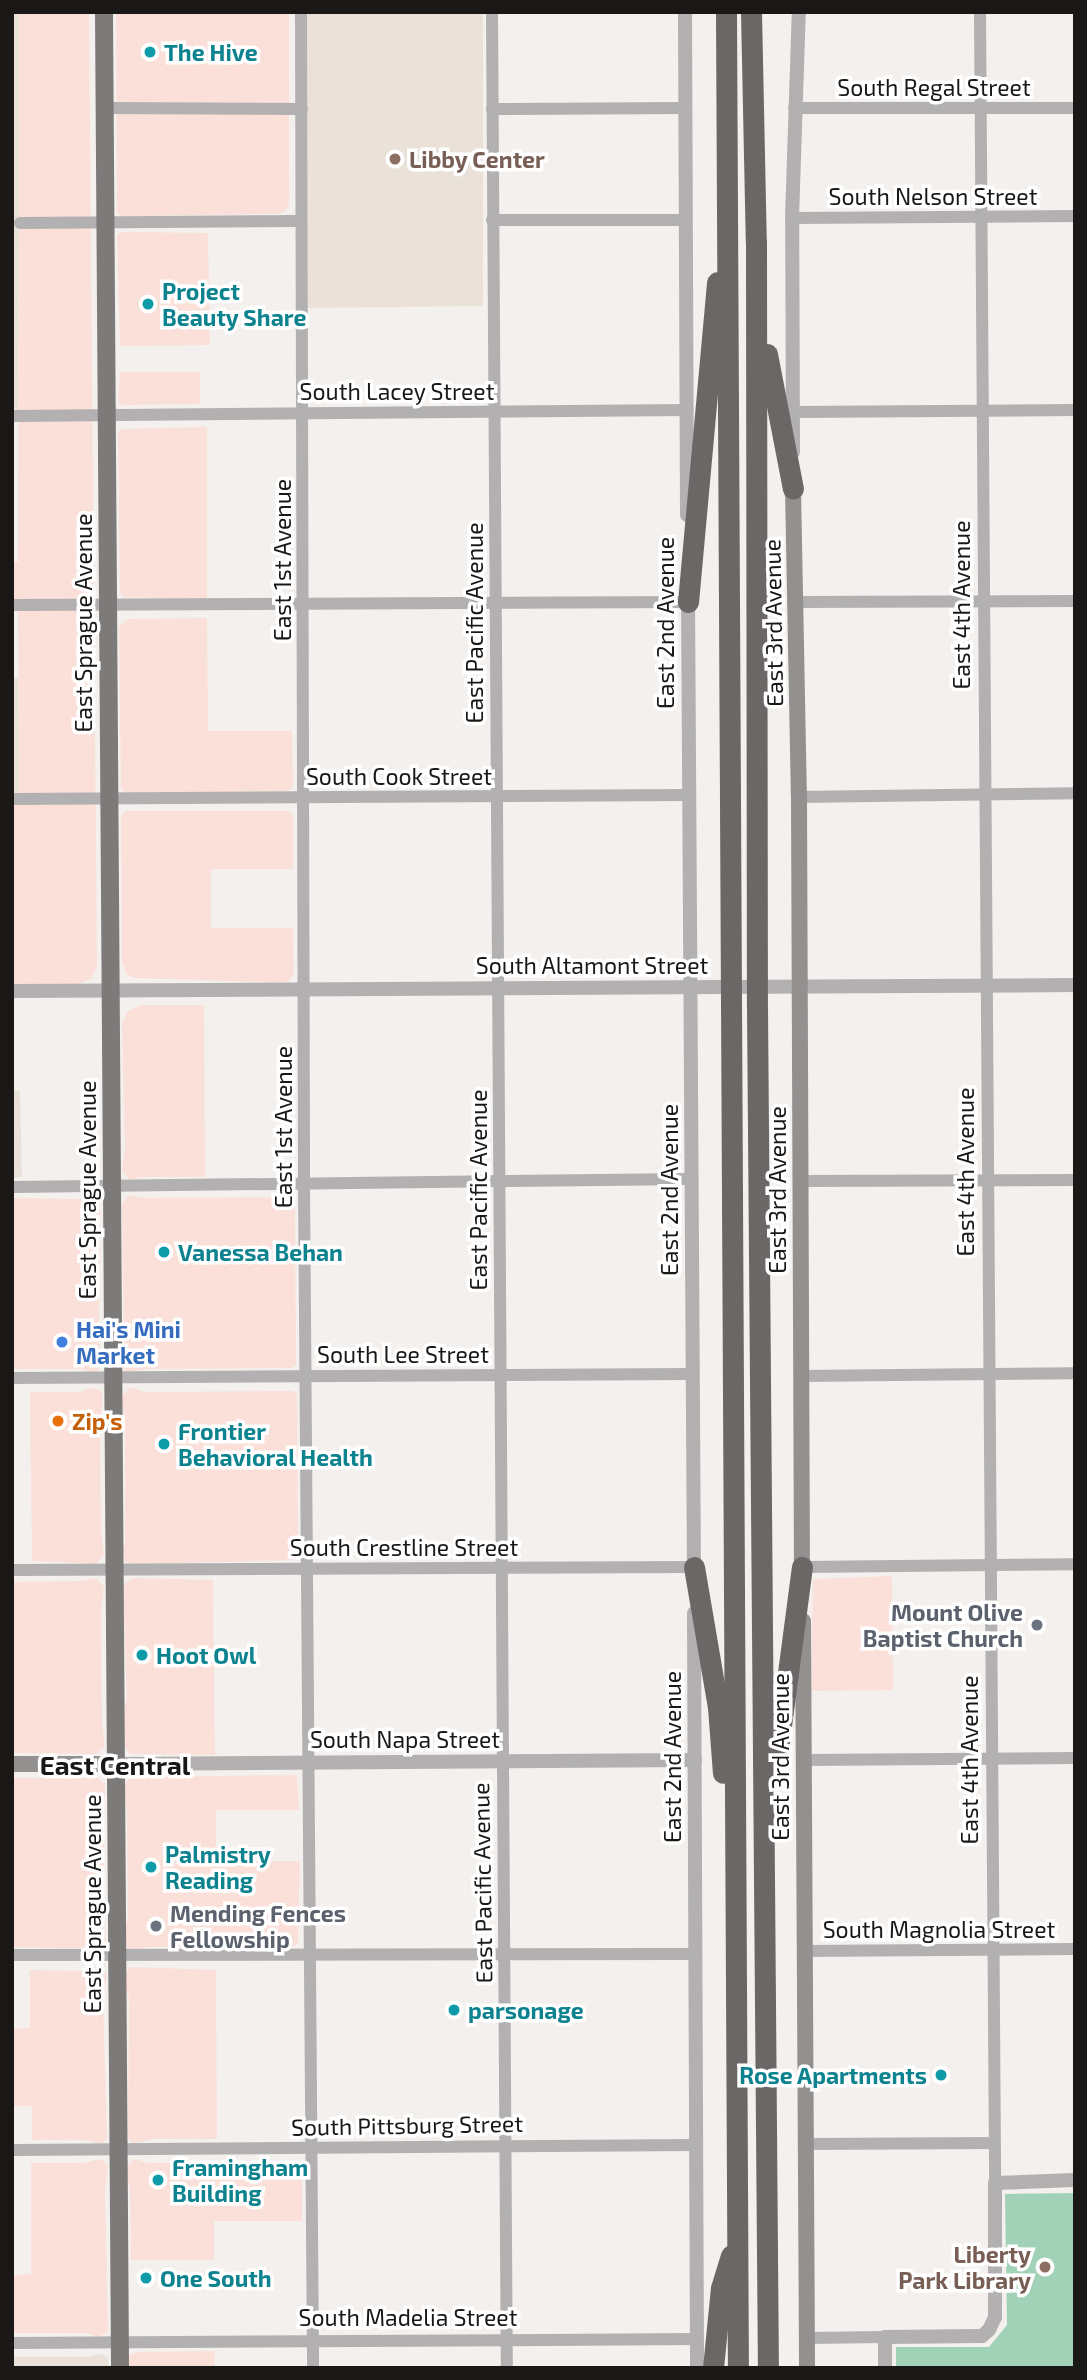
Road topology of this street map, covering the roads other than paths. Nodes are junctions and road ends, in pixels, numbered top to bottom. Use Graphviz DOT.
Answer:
graph roads {
  1 [pos="104,12"];
  2 [pos="301,12"];
  3 [pos="492,12"];
  4 [pos="685,12"];
  5 [pos="726,12"];
  6 [pos="751,12"];
  7 [pos="799,12"];
  8 [pos="980,12"];
  9 [pos="685,107"];
  10 [pos="105,108"];
  11 [pos="794,108"];
  12 [pos="981,108"];
  13 [pos="1075,108"];
  14 [pos="302,109"];
  15 [pos="492,109"];
  16 [pos="1075,216"];
  17 [pos="982,217"];
  18 [pos="792,218"];
  19 [pos="684,219"];
  20 [pos="492,220"];
  21 [pos="106,221"];
  22 [pos="301,221"];
  23 [pos="20,223"];
  24 [pos="756,242"];
  25 [pos="726,247"];
  26 [pos="687,410"];
  27 [pos="1075,410"];
  28 [pos="494,411"];
  29 [pos="983,411"];
  30 [pos="793,412"];
  31 [pos="303,413"];
  32 [pos="107,414"];
  33 [pos="12,415"];
  34 [pos="793,489"];
  35 [pos="983,601"];
  36 [pos="1075,601"];
  37 [pos="495,602"];
  38 [pos="795,602"];
  39 [pos="688,603"];
  40 [pos="303,604"];
  41 [pos="12,605"];
  42 [pos="108,605"];
  43 [pos="1075,793"];
  44 [pos="986,794"];
  45 [pos="689,795"];
  46 [pos="304,797"];
  47 [pos="799,797"];
  48 [pos="109,798"];
  49 [pos="497,798"];
  50 [pos="12,799"];
  51 [pos="1075,985"];
  52 [pos="798,986"];
  53 [pos="987,986"];
  54 [pos="498,988"];
  55 [pos="690,988"];
  56 [pos="305,989"];
  57 [pos="110,990"];
  58 [pos="12,991"];
  59 [pos="691,1180"];
  60 [pos="988,1180"];
  61 [pos="1075,1180"];
  62 [pos="499,1181"];
  63 [pos="800,1181"];
  64 [pos="304,1186"];
  65 [pos="12,1187"];
  66 [pos="111,1187"];
  67 [pos="1075,1373"];
  68 [pos="692,1374"];
  69 [pos="988,1374"];
  70 [pos="500,1375"];
  71 [pos="306,1376"];
  72 [pos="801,1376"];
  73 [pos="113,1377"];
  74 [pos="12,1378"];
  75 [pos="1075,1564"];
  76 [pos="990,1565"];
  77 [pos="694,1567"];
  78 [pos="802,1567"];
  79 [pos="500,1568"];
  80 [pos="307,1569"];
  81 [pos="12,1570"];
  82 [pos="115,1570"];
  83 [pos="1075,1758"];
  84 [pos="992,1759"];
  85 [pos="695,1760"];
  86 [pos="803,1760"];
  87 [pos="502,1761"];
  88 [pos="308,1762"];
  89 [pos="12,1763"];
  90 [pos="116,1764"];
  91 [pos="736,1838"];
  92 [pos="764,1854"];
  93 [pos="993,1949"];
  94 [pos="1075,1949"];
  95 [pos="803,1951"];
  96 [pos="695,1954"];
  97 [pos="12,1955"];
  98 [pos="309,1955"];
  99 [pos="503,1955"];
  100 [pos="117,1956"];
  101 [pos="994,2143"];
  102 [pos="806,2144"];
  103 [pos="697,2145"];
  104 [pos="505,2146"];
  105 [pos="118,2149"];
  106 [pos="311,2149"];
  107 [pos="12,2150"];
  108 [pos="1075,2180"];
  109 [pos="995,2183"];
  110 [pos="736,2236"];
  111 [pos="807,2337"];
  112 [pos="885,2337"];
  113 [pos="697,2339"];
  114 [pos="507,2340"];
  115 [pos="313,2341"];
  116 [pos="120,2342"];
  117 [pos="12,2343"];
  118 [pos="120,2368"];
  119 [pos="313,2368"];
  120 [pos="507,2368"];
  121 [pos="697,2368"];
  122 [pos="713,2368"];
  123 [pos="738,2368"];
  124 [pos="768,2368"];
  125 [pos="807,2368"];
  126 [pos="885,2368"];
  1 -- 10 [label="main road, East Sprague Avenue"];
  2 -- 14 [label="street, East 1st Avenue"];
  3 -- 15 [label="street, East Pacific Avenue"];
  4 -- 9 [label="street, East 2nd Avenue"];
  5 -- 25 [label="highway"];
  6 -- 24 [label="highway"];
  7 -- 11 [label="street, East 3rd Avenue"];
  8 -- 12 [label="street, East 4th Avenue"];
  9 -- 15 [label="street"];
  9 -- 19 [label="street, East 2nd Avenue"];
  10 -- 14 [label="street"];
  10 -- 21 [label="main road, East Sprague Avenue"];
  11 -- 12 [label="street, South Regal Street"];
  11 -- 18 [label="street, East 3rd Avenue"];
  12 -- 13 [label="street, South Regal Street"];
  12 -- 17 [label="street, East 4th Avenue"];
  14 -- 22 [label="street, East 1st Avenue"];
  15 -- 20 [label="street, East Pacific Avenue"];
  16 -- 17 [label="street, South Nelson Street"];
  17 -- 18 [label="street, South Nelson Street"];
  17 -- 29 [label="street, East 4th Avenue"];
  18 -- 30 [label="street, East 3rd Avenue"];
  19 -- 20 [label="street"];
  19 -- 26 [label="street, East 2nd Avenue"];
  20 -- 28 [label="street, East Pacific Avenue"];
  21 -- 22 [label="street"];
  21 -- 23 [label="street"];
  21 -- 32 [label="main road, East Sprague Avenue"];
  22 -- 31 [label="street, East 1st Avenue"];
  24 -- 34 [label="highway"];
  24 -- 92 [label="highway"];
  25 -- 39 [label="highway"];
  25 -- 91 [label="highway"];
  26 -- 28 [label="street, South Lacey Street"];
  26 -- 39 [label="street, East 2nd Avenue"];
  27 -- 29 [label="street"];
  28 -- 31 [label="street, South Lacey Street"];
  28 -- 37 [label="street, East Pacific Avenue"];
  29 -- 30 [label="street"];
  29 -- 35 [label="street, East 4th Avenue"];
  30 -- 34 [label="street, East 3rd Avenue"];
  31 -- 32 [label="street, South Lacey Street"];
  31 -- 40 [label="street, East 1st Avenue"];
  32 -- 33 [label="street, South Lacey Street"];
  32 -- 42 [label="main road, East Sprague Avenue"];
  34 -- 38 [label="main road, East 3rd Avenue"];
  35 -- 36 [label="street"];
  35 -- 38 [label="street"];
  35 -- 44 [label="street, East 4th Avenue"];
  37 -- 39 [label="street"];
  37 -- 40 [label="street"];
  37 -- 49 [label="street, East Pacific Avenue"];
  38 -- 47 [label="main road, East 3rd Avenue"];
  39 -- 45 [label="street, East 2nd Avenue"];
  40 -- 42 [label="street"];
  40 -- 46 [label="street, East 1st Avenue"];
  41 -- 42 [label="street"];
  42 -- 48 [label="main road, East Sprague Avenue"];
  43 -- 44 [label="street"];
  44 -- 47 [label="street"];
  44 -- 53 [label="street, East 4th Avenue"];
  45 -- 49 [label="street, South Cook Street"];
  45 -- 55 [label="street, East 2nd Avenue"];
  46 -- 48 [label="street, South Cook Street"];
  46 -- 49 [label="street, South Cook Street"];
  46 -- 56 [label="street, East 1st Avenue"];
  47 -- 52 [label="main road, East 3rd Avenue"];
  48 -- 50 [label="street, South Cook Street"];
  48 -- 57 [label="main road, East Sprague Avenue"];
  49 -- 54 [label="street, East Pacific Avenue"];
  51 -- 53 [label="street, South Altamont Street"];
  52 -- 53 [label="street, South Altamont Street"];
  52 -- 55 [label="street, South Altamont Street"];
  52 -- 63 [label="main road, East 3rd Avenue"];
  53 -- 60 [label="street, East 4th Avenue"];
  54 -- 55 [label="street, South Altamont Street"];
  54 -- 56 [label="street, South Altamont Street"];
  54 -- 62 [label="street, East Pacific Avenue"];
  55 -- 59 [label="street, East 2nd Avenue"];
  56 -- 57 [label="street, South Altamont Street"];
  56 -- 64 [label="street, East 1st Avenue"];
  57 -- 58 [label="street, South Altamont Street"];
  57 -- 66 [label="main road, East Sprague Avenue"];
  59 -- 62 [label="street"];
  59 -- 68 [label="street, East 2nd Avenue"];
  60 -- 61 [label="street"];
  60 -- 63 [label="street"];
  60 -- 69 [label="street, East 4th Avenue"];
  62 -- 64 [label="street"];
  62 -- 70 [label="street, East Pacific Avenue"];
  63 -- 72 [label="main road, East 3rd Avenue"];
  64 -- 66 [label="street"];
  64 -- 71 [label="street, East 1st Avenue"];
  65 -- 66 [label="street"];
  66 -- 73 [label="main road, East Sprague Avenue"];
  67 -- 69 [label="street"];
  68 -- 70 [label="street, South Lee Street"];
  68 -- 77 [label="street, East 2nd Avenue"];
  69 -- 72 [label="street"];
  69 -- 76 [label="street, East 4th Avenue"];
  70 -- 71 [label="street, South Lee Street"];
  70 -- 79 [label="street, East Pacific Avenue"];
  71 -- 73 [label="street, South Lee Street"];
  71 -- 80 [label="street, East 1st Avenue"];
  72 -- 78 [label="main road, East 3rd Avenue"];
  73 -- 74 [label="street, South Lee Street"];
  73 -- 82 [label="main road, East Sprague Avenue"];
  75 -- 76 [label="street"];
  76 -- 78 [label="street"];
  76 -- 84 [label="street, East 4th Avenue"];
  77 -- 79 [label="street, South Crestline Street"];
  77 -- 85 [label="street, East 2nd Avenue"];
  77 -- 91 [label="highway"];
  78 -- 86 [label="main road, East 3rd Avenue"];
  78 -- 92 [label="highway"];
  79 -- 80 [label="street, South Crestline Street"];
  79 -- 87 [label="street, East Pacific Avenue"];
  80 -- 82 [label="street, South Crestline Street"];
  80 -- 88 [label="street, East 1st Avenue"];
  81 -- 82 [label="street, South Crestline Street"];
  82 -- 90 [label="main road, East Sprague Avenue"];
  83 -- 84 [label="street"];
  84 -- 86 [label="street"];
  84 -- 93 [label="street, East 4th Avenue"];
  85 -- 87 [label="street, South Napa Street"];
  85 -- 96 [label="street, East 2nd Avenue"];
  86 -- 95 [label="main road, East 3rd Avenue"];
  87 -- 88 [label="street, South Napa Street"];
  87 -- 99 [label="street, East Pacific Avenue"];
  88 -- 90 [label="street, South Napa Street"];
  88 -- 98 [label="street, East 1st Avenue"];
  89 -- 90 [label="main road"];
  90 -- 100 [label="main road, East Sprague Avenue"];
  91 -- 110 [label="highway"];
  92 -- 124 [label="highway"];
  93 -- 94 [label="street, South Magnolia Street"];
  93 -- 95 [label="street, South Magnolia Street"];
  93 -- 101 [label="street, East 4th Avenue"];
  95 -- 102 [label="main road, East 3rd Avenue"];
  96 -- 99 [label="street"];
  96 -- 103 [label="street, East 2nd Avenue"];
  97 -- 100 [label="street"];
  98 -- 99 [label="street"];
  98 -- 100 [label="street"];
  98 -- 106 [label="street, East 1st Avenue"];
  99 -- 104 [label="street, East Pacific Avenue"];
  100 -- 105 [label="main road, East Sprague Avenue"];
  101 -- 102 [label="street"];
  101 -- 109 [label="street, East 4th Avenue"];
  102 -- 111 [label="main road, East 3rd Avenue"];
  103 -- 104 [label="street, South Pittsburg Street"];
  103 -- 113 [label="street, East 2nd Avenue"];
  104 -- 106 [label="street, South Pittsburg Street"];
  104 -- 114 [label="street, East Pacific Avenue"];
  105 -- 106 [label="street, South Pittsburg Street"];
  105 -- 107 [label="street, South Pittsburg Street"];
  105 -- 116 [label="main road, East Sprague Avenue"];
  106 -- 115 [label="street, East 1st Avenue"];
  108 -- 109 [label="street"];
  109 -- 112 [label="street, East 4th Avenue"];
  110 -- 122 [label="highway"];
  110 -- 123 [label="highway"];
  111 -- 112 [label="street"];
  111 -- 125 [label="main road, East 3rd Avenue"];
  112 -- 126 [label="street"];
  113 -- 114 [label="street, South Madelia Street"];
  113 -- 121 [label="street, East 2nd Avenue"];
  114 -- 115 [label="street, South Madelia Street"];
  114 -- 120 [label="street, East Pacific Avenue"];
  115 -- 116 [label="street, South Madelia Street"];
  115 -- 119 [label="street, East 1st Avenue"];
  116 -- 117 [label="street, South Madelia Street"];
  116 -- 118 [label="main road, East Sprague Avenue"];
}
